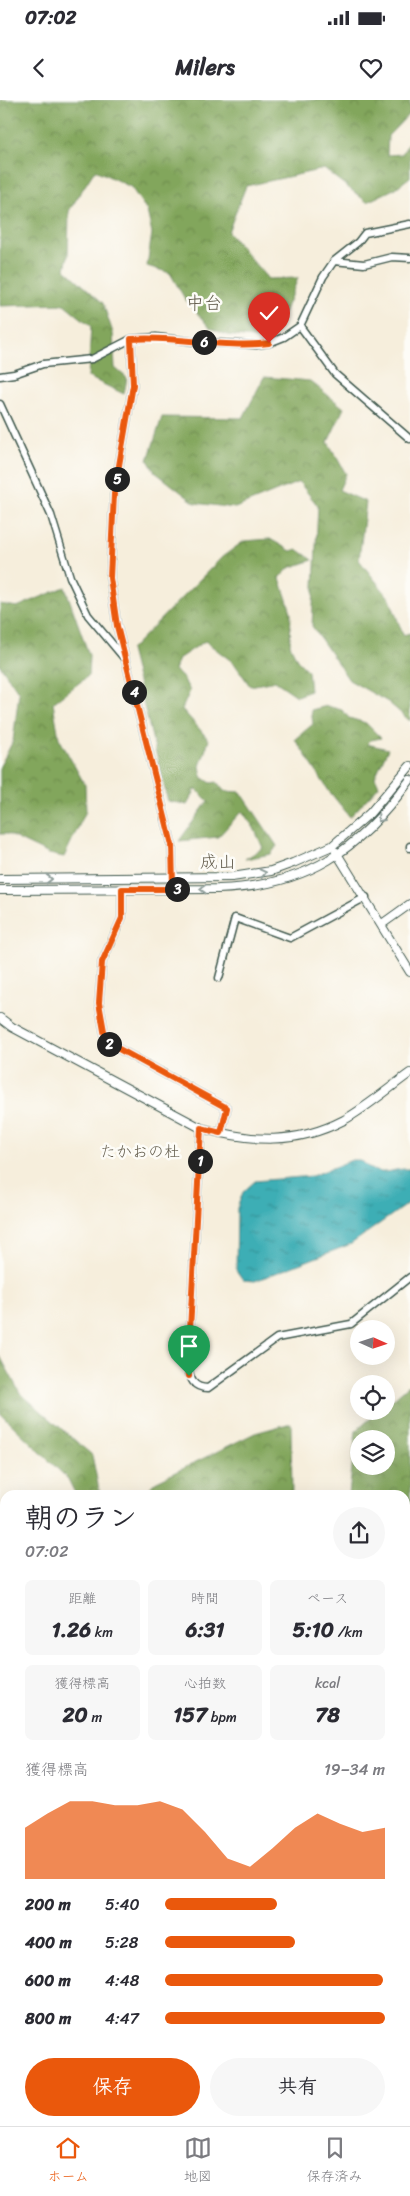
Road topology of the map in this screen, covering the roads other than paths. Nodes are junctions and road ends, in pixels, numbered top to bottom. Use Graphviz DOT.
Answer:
graph roads {
  1 [pos="410,224"];
  2 [pos="410,258"];
  3 [pos="334,261"];
  4 [pos="300,326"];
  5 [pos="131,339"];
  6 [pos="0,376"];
  7 [pos="0,404"];
  8 [pos="410,439"];
  9 [pos="127,661"];
  10 [pos="410,766"];
  11 [pos="410,780"];
  12 [pos="332,846"];
  13 [pos="338,855"];
  14 [pos="172,878"];
  15 [pos="0,879"];
  16 [pos="122,889"];
  17 [pos="183,889"];
  18 [pos="0,890"];
  19 [pos="366,898"];
  20 [pos="410,904"];
  21 [pos="382,924"];
  22 [pos="410,972"];
  23 [pos="219,978"];
  24 [pos="0,1018"];
  25 [pos="410,1073"];
  26 [pos="201,1128"];
  27 [pos="221,1133"];
  28 [pos="410,1277"];
  1 -- 3 [label="street"];
  2 -- 3 [label="street"];
  3 -- 4 [label="street"];
  4 -- 5 [label="street"];
  4 -- 8 [label="street"];
  5 -- 6 [label="street"];
  5 -- 9 [label="street"];
  7 -- 9 [label="street"];
  9 -- 14 [label="street"];
  10 -- 12 [label="street"];
  11 -- 13 [label="street, one-way"];
  12 -- 13 [label="street"];
  14 -- 12 [label="street, one-way"];
  13 -- 17 [label="street, one-way"];
  13 -- 19 [label="street"];
  15 -- 14 [label="street, one-way"];
  14 -- 17 [label="street"];
  16 -- 17 [label="street"];
  16 -- 18 [label="street"];
  16 -- 27 [label="street"];
  19 -- 21 [label="street"];
  19 -- 23 [label="street"];
  20 -- 21 [label="street"];
  21 -- 22 [label="street"];
  24 -- 26 [label="street"];
  25 -- 27 [label="street"];
  26 -- 27 [label="street"];
  26 -- 28 [label="street"];
}
